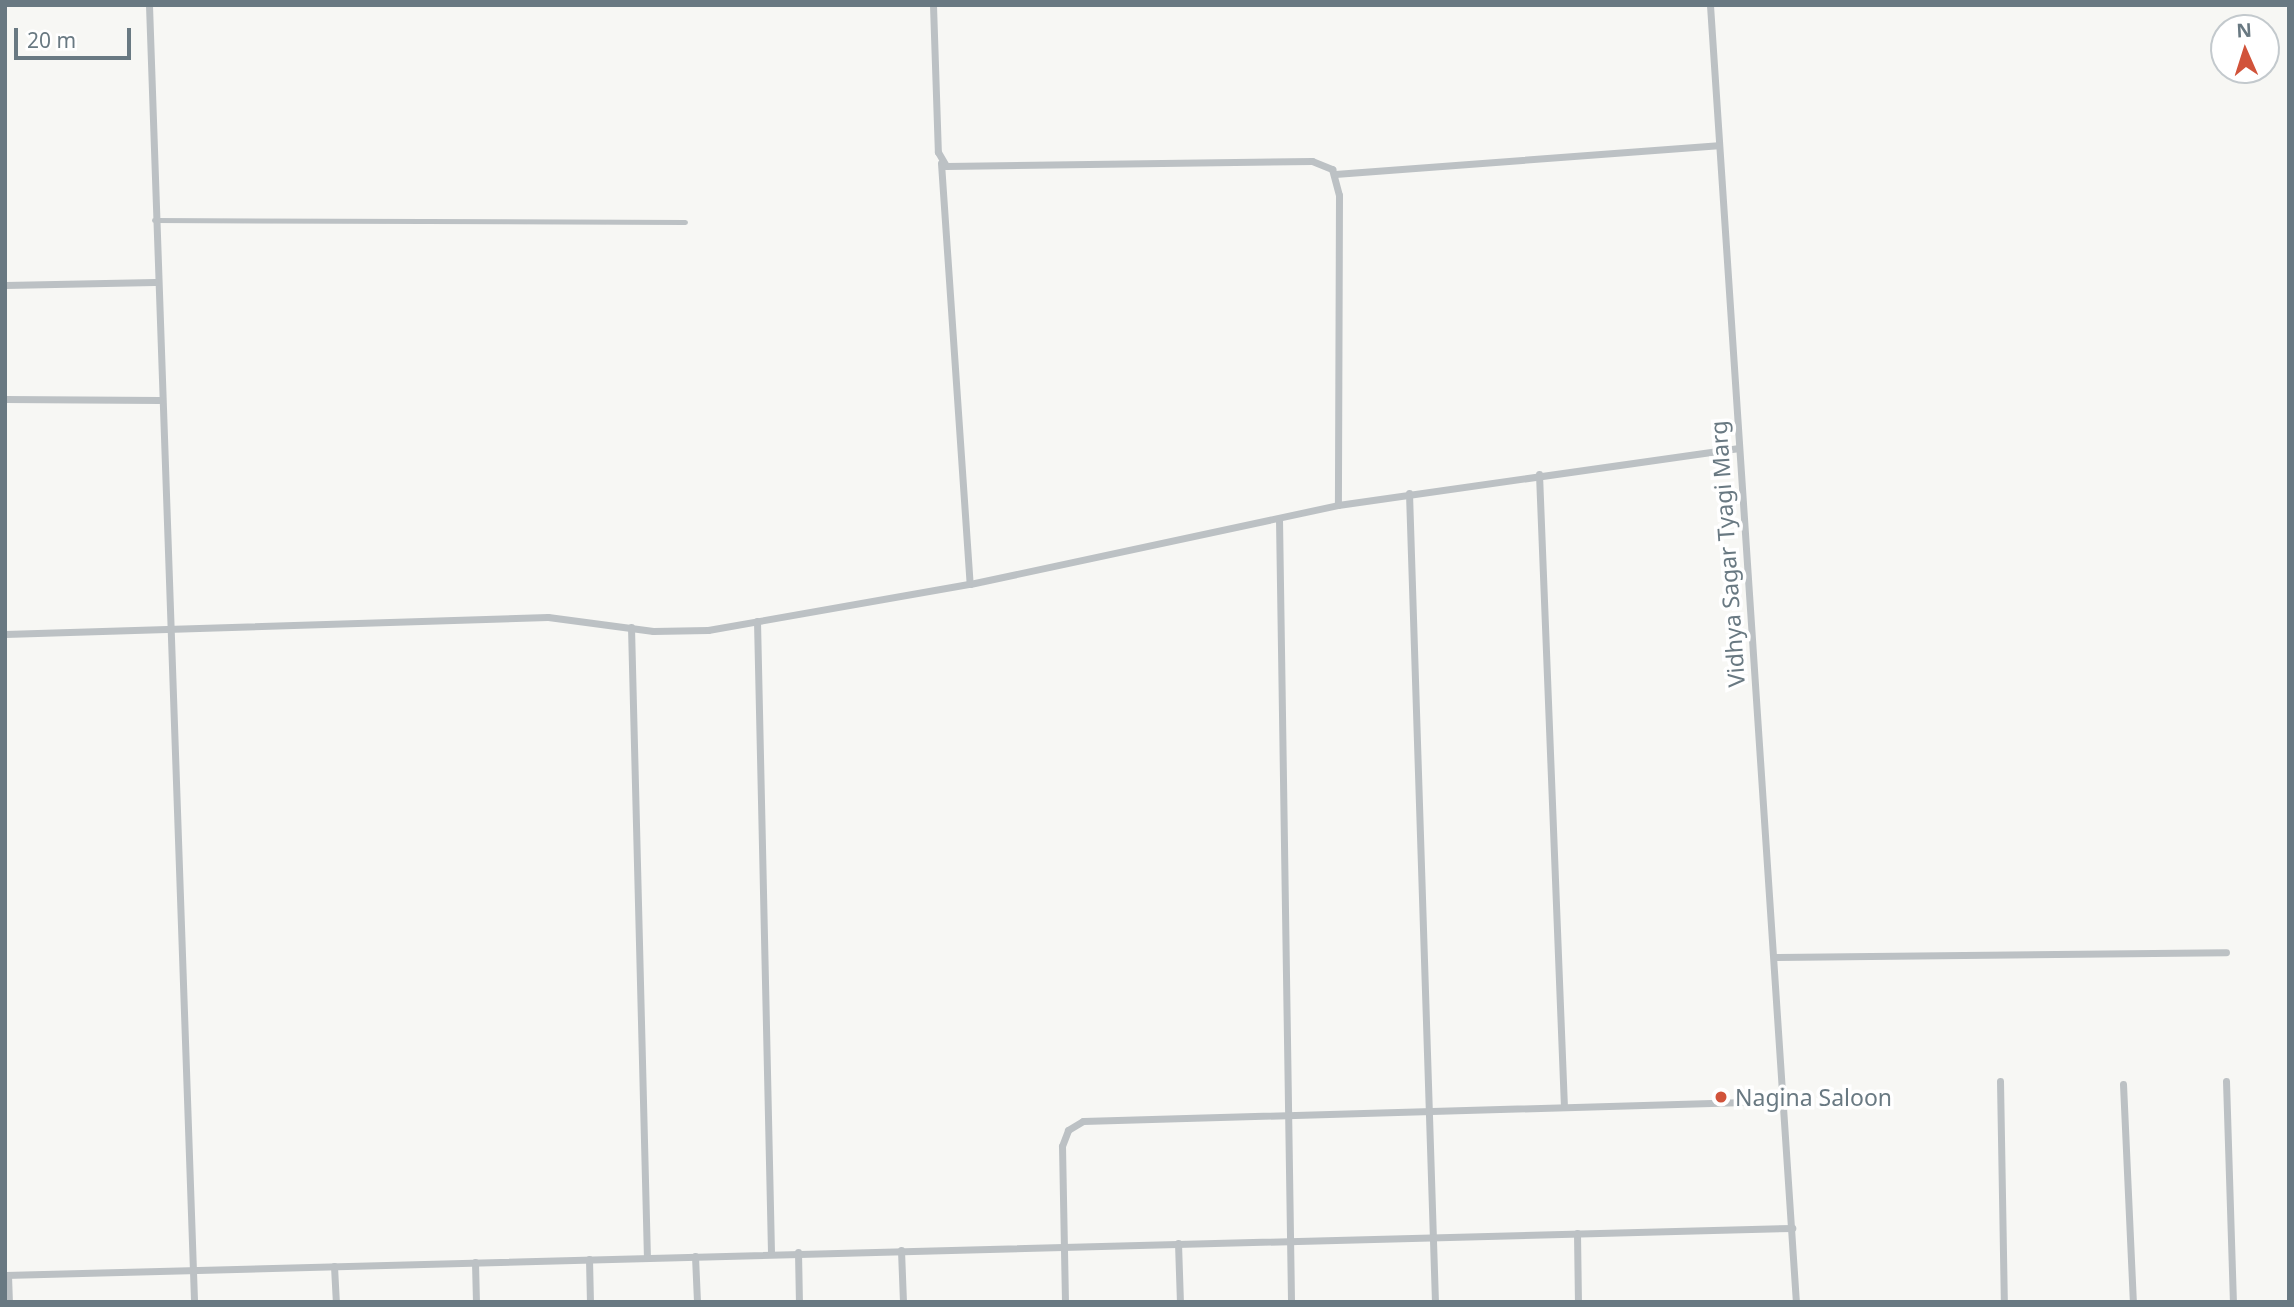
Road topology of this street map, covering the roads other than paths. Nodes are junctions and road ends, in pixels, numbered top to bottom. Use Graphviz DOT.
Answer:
graph roads {
  1 [pos="149,5"];
  2 [pos="933,5"];
  3 [pos="1710,5"];
  4 [pos="1718,145"];
  5 [pos="941,163"];
  6 [pos="1335,174"];
  7 [pos="154,220"];
  8 [pos="685,222"];
  9 [pos="155,282"];
  10 [pos="5,285"];
  11 [pos="5,399"];
  12 [pos="160,400"];
  13 [pos="1740,447"];
  14 [pos="1539,474"];
  15 [pos="1409,493"];
  16 [pos="1338,505"];
  17 [pos="1279,519"];
  18 [pos="970,584"];
  19 [pos="757,621"];
  20 [pos="631,627"];
  21 [pos="168,630"];
  22 [pos="5,634"];
  23 [pos="2226,952"];
  24 [pos="1774,957"];
  25 [pos="2000,1081"];
  26 [pos="2226,1081"];
  27 [pos="2123,1084"];
  28 [pos="1783,1101"];
  29 [pos="1564,1107"];
  30 [pos="1430,1111"];
  31 [pos="1292,1115"];
  32 [pos="1793,1228"];
  33 [pos="1577,1233"];
  34 [pos="1433,1237"];
  35 [pos="1290,1240"];
  36 [pos="1178,1243"];
  37 [pos="1064,1246"];
  38 [pos="901,1250"];
  39 [pos="798,1252"];
  40 [pos="771,1253"];
  41 [pos="695,1256"];
  42 [pos="647,1257"];
  43 [pos="589,1259"];
  44 [pos="475,1262"];
  45 [pos="334,1266"];
  46 [pos="193,1270"];
  47 [pos="7,1275"];
  48 [pos="9,1302"];
  49 [pos="194,1302"];
  50 [pos="336,1302"];
  51 [pos="476,1302"];
  52 [pos="590,1302"];
  53 [pos="697,1302"];
  54 [pos="799,1302"];
  55 [pos="903,1302"];
  56 [pos="1065,1302"];
  57 [pos="1180,1302"];
  58 [pos="1291,1302"];
  59 [pos="1435,1302"];
  60 [pos="1578,1302"];
  61 [pos="1796,1302"];
  62 [pos="2004,1302"];
  63 [pos="2133,1302"];
  64 [pos="2233,1302"];
  1 -- 7 [label="street"];
  2 -- 5 [label="street"];
  3 -- 4 [label="street, Vidhya Sagar Tyagi Marg"];
  4 -- 6 [label="street"];
  4 -- 13 [label="street, Vidhya Sagar Tyagi Marg"];
  5 -- 6 [label="street"];
  5 -- 18 [label="street"];
  6 -- 16 [label="street"];
  7 -- 8 [label="lane"];
  7 -- 9 [label="street"];
  9 -- 10 [label="street"];
  9 -- 12 [label="street"];
  11 -- 12 [label="street"];
  12 -- 21 [label="street"];
  13 -- 14 [label="street"];
  13 -- 24 [label="street, Vidhya Sagar Tyagi Marg"];
  14 -- 15 [label="street"];
  14 -- 29 [label="street"];
  15 -- 16 [label="street"];
  15 -- 30 [label="street"];
  16 -- 17 [label="street"];
  17 -- 18 [label="street"];
  17 -- 31 [label="street"];
  18 -- 19 [label="street"];
  19 -- 20 [label="street"];
  19 -- 40 [label="street"];
  20 -- 21 [label="street"];
  20 -- 42 [label="street"];
  21 -- 22 [label="street"];
  21 -- 46 [label="street"];
  23 -- 24 [label="street"];
  24 -- 28 [label="street, Vidhya Sagar Tyagi Marg"];
  25 -- 62 [label="street"];
  26 -- 64 [label="street"];
  27 -- 63 [label="street"];
  28 -- 29 [label="street"];
  28 -- 32 [label="street, Vidhya Sagar Tyagi Marg"];
  29 -- 30 [label="street"];
  30 -- 31 [label="street"];
  30 -- 34 [label="street"];
  31 -- 35 [label="street"];
  31 -- 37 [label="street"];
  32 -- 33 [label="street"];
  32 -- 61 [label="street, Vidhya Sagar Tyagi Marg"];
  33 -- 34 [label="street"];
  33 -- 60 [label="street"];
  34 -- 35 [label="street"];
  34 -- 59 [label="street"];
  35 -- 36 [label="street"];
  35 -- 58 [label="street"];
  36 -- 37 [label="street"];
  36 -- 57 [label="street"];
  37 -- 38 [label="street"];
  37 -- 56 [label="street"];
  38 -- 39 [label="street"];
  38 -- 55 [label="street"];
  39 -- 40 [label="street"];
  39 -- 54 [label="street"];
  40 -- 41 [label="street"];
  41 -- 42 [label="street"];
  41 -- 53 [label="street"];
  42 -- 43 [label="street"];
  43 -- 44 [label="street"];
  43 -- 52 [label="street"];
  44 -- 45 [label="street"];
  44 -- 51 [label="street"];
  45 -- 46 [label="street"];
  45 -- 50 [label="street"];
  46 -- 47 [label="street"];
  46 -- 49 [label="street"];
  47 -- 48 [label="street"];
}
